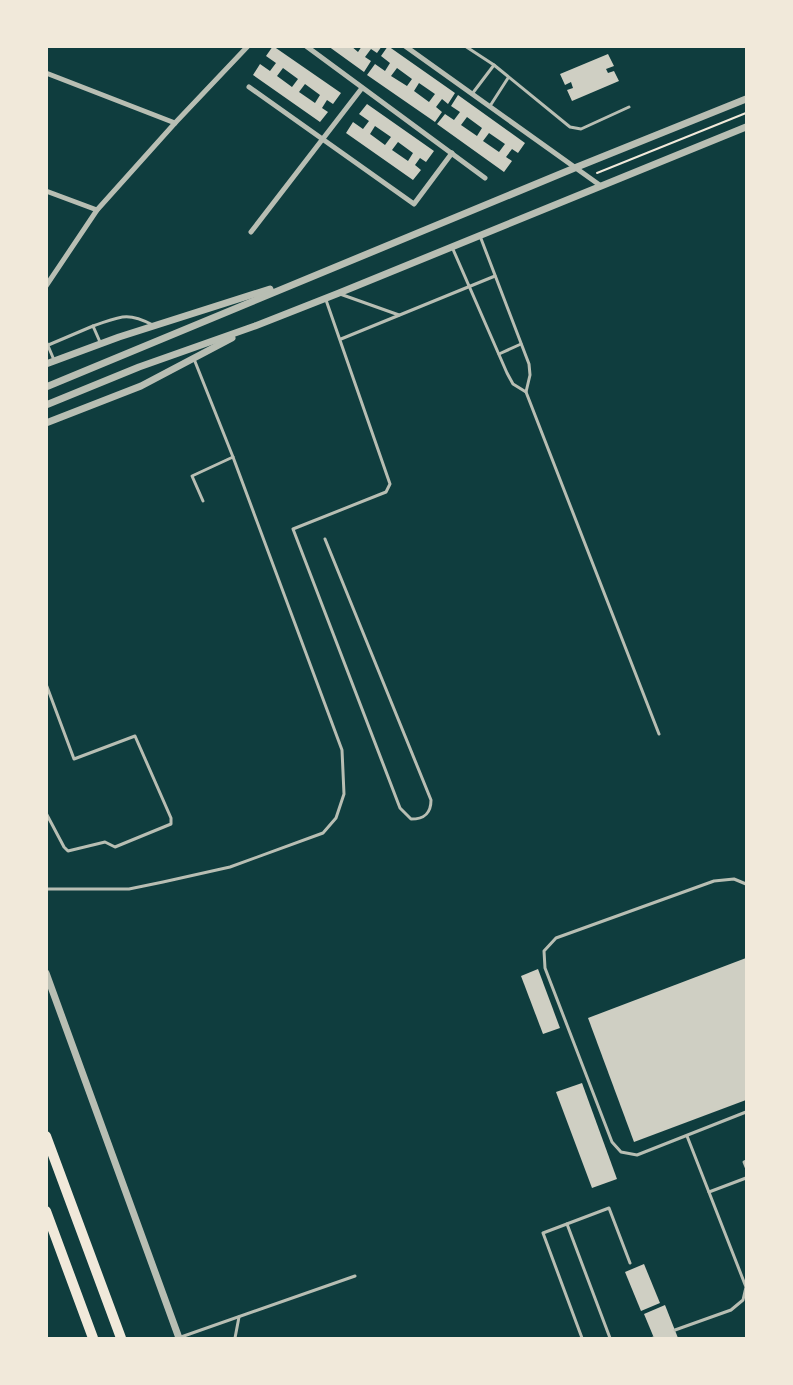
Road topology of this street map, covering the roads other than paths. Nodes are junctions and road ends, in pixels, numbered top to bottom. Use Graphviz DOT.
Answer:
graph roads {
  1 [pos="248,46"];
  2 [pos="306,46"];
  3 [pos="405,46"];
  4 [pos="465,46"];
  5 [pos="494,65"];
  6 [pos="46,73"];
  7 [pos="509,77"];
  8 [pos="249,87"];
  9 [pos="362,88"];
  10 [pos="472,94"];
  11 [pos="747,99"];
  12 [pos="490,106"];
  13 [pos="629,107"];
  14 [pos="175,123"];
  15 [pos="747,127"];
  16 [pos="324,140"];
  17 [pos="452,153"];
  18 [pos="576,167"];
  19 [pos="485,178"];
  20 [pos="601,186"];
  21 [pos="46,191"];
  22 [pos="97,210"];
  23 [pos="251,232"];
  24 [pos="480,236"];
  25 [pos="452,248"];
  26 [pos="316,275"];
  27 [pos="495,276"];
  28 [pos="46,286"];
  29 [pos="470,286"];
  30 [pos="339,293"];
  31 [pos="326,299"];
  32 [pos="400,316"];
  33 [pos="93,326"];
  34 [pos="155,326"];
  35 [pos="255,326"];
  36 [pos="341,339"];
  37 [pos="47,344"];
  38 [pos="101,344"];
  39 [pos="521,344"];
  40 [pos="499,354"];
  41 [pos="194,358"];
  42 [pos="54,361"];
  43 [pos="46,364"];
  44 [pos="46,387"];
  45 [pos="526,392"];
  46 [pos="46,405"];
  47 [pos="46,423"];
  48 [pos="233,457"];
  49 [pos="203,501"];
  50 [pos="325,539"];
  51 [pos="46,684"];
  52 [pos="659,735"];
  53 [pos="46,813"];
  54 [pos="747,884"];
  55 [pos="46,889"];
  56 [pos="46,973"];
  57 [pos="747,1112"];
  58 [pos="687,1135"];
  59 [pos="46,1136"];
  60 [pos="747,1161"];
  61 [pos="747,1167"];
  62 [pos="747,1178"];
  63 [pos="709,1192"];
  64 [pos="46,1211"];
  65 [pos="567,1224"];
  66 [pos="630,1263"];
  67 [pos="355,1276"];
  68 [pos="239,1317"];
  69 [pos="675,1330"];
  70 [pos="93,1338"];
  71 [pos="121,1338"];
  72 [pos="179,1338"];
  73 [pos="235,1338"];
  74 [pos="582,1338"];
  75 [pos="610,1338"];
  1 -- 14 [label="street"];
  2 -- 9 [label="street"];
  3 -- 10 [label="street"];
  4 -- 5 [label="lane"];
  5 -- 7 [label="lane"];
  5 -- 10 [label="lane"];
  6 -- 14 [label="street"];
  7 -- 12 [label="lane"];
  7 -- 13 [label="lane"];
  8 -- 16 [label="street"];
  9 -- 16 [label="street"];
  9 -- 17 [label="street"];
  10 -- 12 [label="street"];
  11 -- 18 [label="street"];
  12 -- 18 [label="street"];
  14 -- 22 [label="street"];
  15 -- 20 [label="street"];
  16 -- 17 [label="street"];
  16 -- 23 [label="street"];
  17 -- 19 [label="street"];
  18 -- 20 [label="street"];
  18 -- 26 [label="street"];
  20 -- 24 [label="street"];
  21 -- 22 [label="street"];
  22 -- 28 [label="street"];
  24 -- 25 [label="street"];
  24 -- 27 [label="lane"];
  25 -- 29 [label="lane"];
  25 -- 30 [label="street"];
  26 -- 34 [label="street"];
  26 -- 44 [label="street"];
  27 -- 29 [label="lane"];
  27 -- 39 [label="lane"];
  29 -- 32 [label="lane"];
  29 -- 40 [label="lane"];
  30 -- 31 [label="street"];
  30 -- 32 [label="lane"];
  31 -- 35 [label="street"];
  31 -- 36 [label="lane"];
  32 -- 36 [label="lane"];
  33 -- 34 [label="lane"];
  33 -- 37 [label="lane"];
  33 -- 38 [label="lane"];
  34 -- 38 [label="street"];
  35 -- 41 [label="street"];
  35 -- 46 [label="street"];
  36 -- 50 [label="lane"];
  37 -- 42 [label="lane"];
  38 -- 42 [label="street"];
  39 -- 40 [label="lane"];
  39 -- 45 [label="lane"];
  40 -- 45 [label="lane"];
  41 -- 47 [label="street"];
  41 -- 48 [label="lane"];
  42 -- 43 [label="street"];
  45 -- 52 [label="lane"];
  48 -- 49 [label="lane"];
  48 -- 55 [label="lane"];
  51 -- 53 [label="lane"];
  54 -- 58 [label="lane"];
  56 -- 72 [label="street"];
  57 -- 58 [label="lane"];
  58 -- 63 [label="lane"];
  59 -- 71 [label="highway"];
  60 -- 61 [label="lane"];
  62 -- 63 [label="lane"];
  63 -- 69 [label="lane"];
  64 -- 70 [label="highway"];
  65 -- 66 [label="lane"];
  65 -- 74 [label="lane"];
  65 -- 75 [label="lane"];
  67 -- 68 [label="lane"];
  68 -- 72 [label="lane"];
  68 -- 73 [label="lane"];
}
